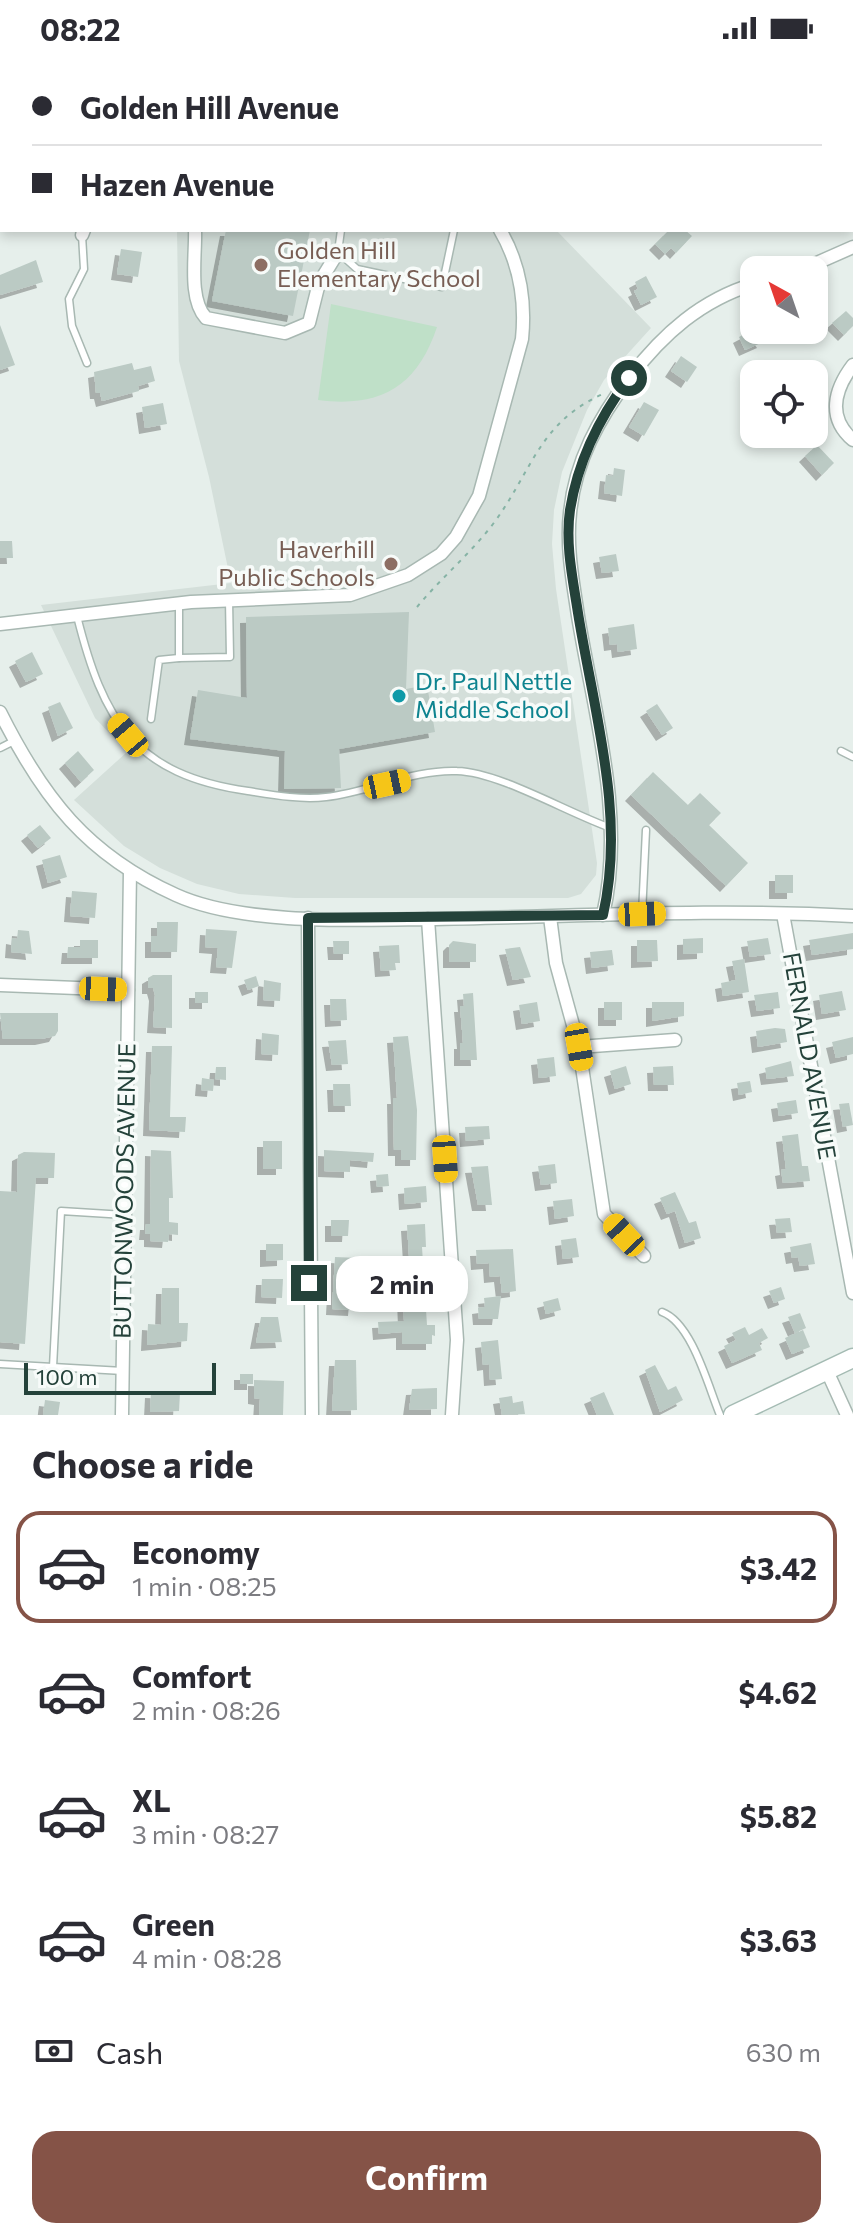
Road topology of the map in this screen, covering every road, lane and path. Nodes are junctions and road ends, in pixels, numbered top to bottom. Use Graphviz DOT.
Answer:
graph roads {
  1 [pos="195,232"];
  2 [pos="341,232"];
  3 [pos="454,232"];
  4 [pos="501,232"];
  5 [pos="83,233"];
  6 [pos="853,247"];
  7 [pos="338,252"];
  8 [pos="834,258"];
  9 [pos="828,260"];
  10 [pos="853,263"];
  11 [pos="740,291"];
  12 [pos="87,363"];
  13 [pos="853,365"];
  14 [pos="619,391"];
  15 [pos="853,440"];
  16 [pos="229,600"];
  17 [pos="179,603"];
  18 [pos="417,607"];
  19 [pos="76,614"];
  20 [pos="0,624"];
  21 [pos="179,658"];
  22 [pos="0,712"];
  23 [pos="151,719"];
  24 [pos="14,741"];
  25 [pos="0,748"];
  26 [pos="841,751"];
  27 [pos="853,757"];
  28 [pos="611,828"];
  29 [pos="646,830"];
  30 [pos="130,871"];
  31 [pos="642,914"];
  32 [pos="783,914"];
  33 [pos="603,915"];
  34 [pos="853,916"];
  35 [pos="550,917"];
  36 [pos="308,918"];
  37 [pos="428,919"];
  38 [pos="0,985"];
  39 [pos="128,990"];
  40 [pos="675,1040"];
  41 [pos="579,1047"];
  42 [pos="125,1215"];
  43 [pos="644,1256"];
  44 [pos="853,1293"];
  45 [pos="662,1312"];
  46 [pos="853,1358"];
  47 [pos="0,1364"];
  48 [pos="53,1367"];
  49 [pos="123,1371"];
  50 [pos="827,1371"];
  51 [pos="122,1415"];
  52 [pos="312,1415"];
  53 [pos="452,1415"];
  54 [pos="720,1415"];
  55 [pos="733,1415"];
  56 [pos="847,1415"];
  1 -- 7 [label="street"];
  2 -- 7 [label="lane"];
  3 -- 7 [label="lane"];
  4 -- 16 [label="street"];
  5 -- 12 [label="lane"];
  6 -- 8 [label="street"];
  8 -- 9 [label="street"];
  8 -- 10 [label="street"];
  11 -- 14 [label="street"];
  13 -- 15 [label="street"];
  14 -- 18 [label="path"];
  14 -- 28 [label="street"];
  16 -- 17 [label="street"];
  16 -- 21 [label="lane"];
  17 -- 19 [label="street"];
  17 -- 21 [label="lane"];
  19 -- 20 [label="street"];
  19 -- 28 [label="lane"];
  21 -- 23 [label="lane"];
  22 -- 24 [label="street"];
  24 -- 25 [label="lane"];
  24 -- 30 [label="street"];
  26 -- 27 [label="lane"];
  28 -- 33 [label="street"];
  29 -- 31 [label="lane"];
  30 -- 36 [label="street"];
  30 -- 39 [label="street, BUTTONWOODS AVENUE"];
  31 -- 32 [label="street"];
  31 -- 33 [label="street"];
  32 -- 34 [label="street"];
  32 -- 44 [label="street, FERNALD AVENUE"];
  33 -- 35 [label="street"];
  35 -- 37 [label="street"];
  35 -- 41 [label="street"];
  36 -- 37 [label="street"];
  36 -- 52 [label="street"];
  37 -- 53 [label="street"];
  38 -- 39 [label="street"];
  39 -- 42 [label="street, BUTTONWOODS AVENUE"];
  40 -- 41 [label="street"];
  41 -- 43 [label="street"];
  42 -- 48 [label="lane"];
  42 -- 49 [label="street, BUTTONWOODS AVENUE"];
  45 -- 54 [label="lane"];
  46 -- 50 [label="main road"];
  47 -- 48 [label="lane"];
  48 -- 49 [label="lane"];
  49 -- 51 [label="street, BUTTONWOODS AVENUE"];
  50 -- 55 [label="main road"];
  50 -- 56 [label="street"];
}
